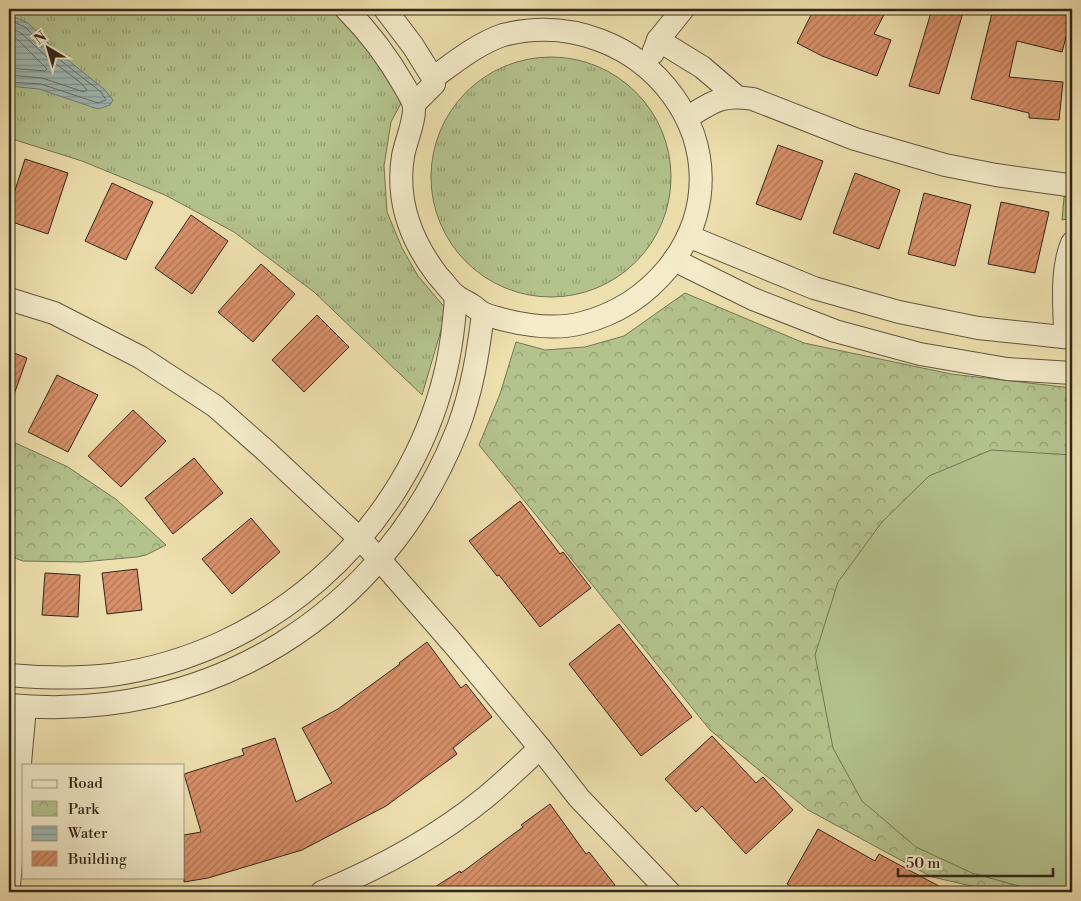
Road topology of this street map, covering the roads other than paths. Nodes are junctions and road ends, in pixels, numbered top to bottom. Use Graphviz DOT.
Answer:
graph roads {
  1 [pos="346,9"];
  2 [pos="385,9"];
  3 [pos="683,9"];
  4 [pos="658,40"];
  5 [pos="649,64"];
  6 [pos="433,78"];
  7 [pos="736,96"];
  8 [pos="414,104"];
  9 [pos="688,117"];
  10 [pos="1068,185"];
  11 [pos="688,236"];
  12 [pos="1072,243"];
  13 [pos="674,260"];
  14 [pos="456,296"];
  15 [pos="9,299"];
  16 [pos="483,314"];
  17 [pos="1069,338"];
  18 [pos="1072,373"];
  19 [pos="360,539"];
  20 [pos="380,560"];
  21 [pos="9,675"];
  22 [pos="17,706"];
  23 [pos="540,748"];
  24 [pos="9,886"];
  25 [pos="322,892"];
  26 [pos="669,892"];
  1 -- 8 [label="street"];
  2 -- 6 [label="street"];
  3 -- 4 [label="street"];
  4 -- 5 [label="street"];
  4 -- 7 [label="street"];
  5 -- 6 [label="street"];
  5 -- 9 [label="street"];
  6 -- 8 [label="street"];
  7 -- 9 [label="street"];
  7 -- 10 [label="street"];
  8 -- 14 [label="street"];
  9 -- 11 [label="street"];
  11 -- 13 [label="street"];
  11 -- 17 [label="street"];
  12 -- 17 [label="street"];
  13 -- 16 [label="street"];
  13 -- 18 [label="street"];
  14 -- 16 [label="street"];
  14 -- 19 [label="street"];
  15 -- 19 [label="street"];
  16 -- 20 [label="street"];
  19 -- 20 [label="street"];
  19 -- 21 [label="street"];
  20 -- 22 [label="street"];
  20 -- 23 [label="street"];
  22 -- 24 [label="street"];
  23 -- 25 [label="street"];
  23 -- 26 [label="street"];
}
